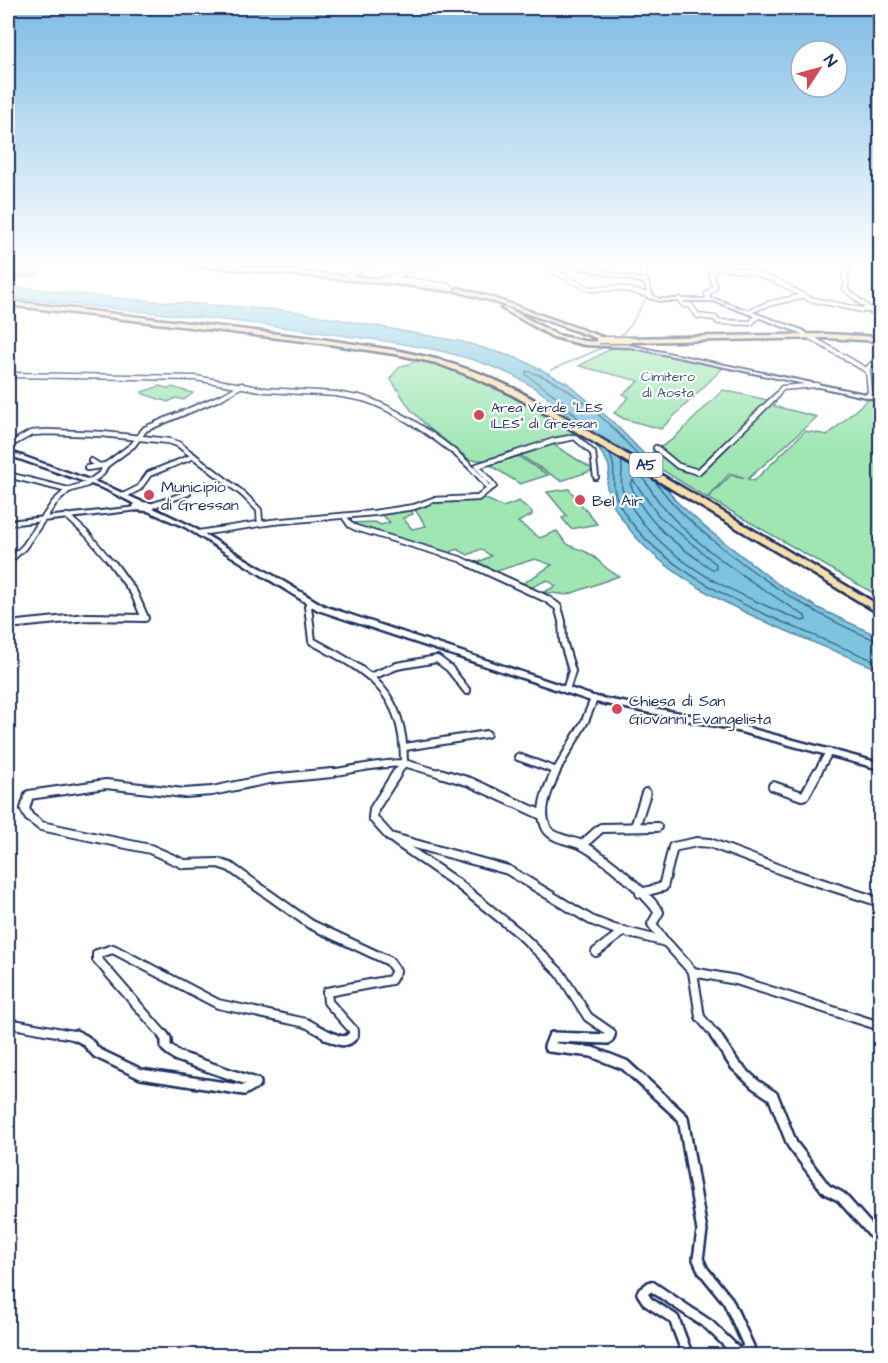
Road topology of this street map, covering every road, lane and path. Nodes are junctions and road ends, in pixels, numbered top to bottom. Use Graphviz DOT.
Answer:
graph roads {
  1 [pos="216,328"];
  2 [pos="539,328"];
  3 [pos="545,328"];
  4 [pos="567,328"];
  5 [pos="790,328"];
  6 [pos="803,332"];
  7 [pos="810,337"];
  8 [pos="844,337"];
  9 [pos="880,339"];
  10 [pos="608,342"];
  11 [pos="628,342"];
  12 [pos="617,343"];
  13 [pos="880,362"];
  14 [pos="866,370"];
  15 [pos="8,375"];
  16 [pos="243,385"];
  17 [pos="817,385"];
  18 [pos="869,394"];
  19 [pos="880,394"];
  20 [pos="880,399"];
  21 [pos="138,437"];
  22 [pos="8,446"];
  23 [pos="656,448"];
  24 [pos="8,453"];
  25 [pos="195,456"];
  26 [pos="91,461"];
  27 [pos="106,465"];
  28 [pos="99,466"];
  29 [pos="87,468"];
  30 [pos="8,474"];
  31 [pos="596,477"];
  32 [pos="89,482"];
  33 [pos="181,489"];
  34 [pos="489,489"];
  35 [pos="68,490"];
  36 [pos="125,495"];
  37 [pos="139,506"];
  38 [pos="150,508"];
  39 [pos="67,516"];
  40 [pos="344,516"];
  41 [pos="45,519"];
  42 [pos="8,523"];
  43 [pos="260,523"];
  44 [pos="743,526"];
  45 [pos="199,533"];
  46 [pos="8,562"];
  47 [pos="312,603"];
  48 [pos="880,605"];
  49 [pos="880,610"];
  50 [pos="8,625"];
  51 [pos="372,676"];
  52 [pos="566,690"];
  53 [pos="467,691"];
  54 [pos="594,699"];
  55 [pos="487,734"];
  56 [pos="405,747"];
  57 [pos="829,752"];
  58 [pos="518,758"];
  59 [pos="404,763"];
  60 [pos="880,766"];
  61 [pos="557,771"];
  62 [pos="773,786"];
  63 [pos="646,793"];
  64 [pos="542,815"];
  65 [pos="635,827"];
  66 [pos="657,827"];
  67 [pos="390,837"];
  68 [pos="582,845"];
  69 [pos="640,893"];
  70 [pos="880,902"];
  71 [pos="624,932"];
  72 [pos="666,942"];
  73 [pos="596,952"];
  74 [pos="693,972"];
  75 [pos="8,1023"];
  76 [pos="880,1026"];
  77 [pos="880,1241"];
  78 [pos="688,1356"];
  1 -- 44 [label="highway, A5"];
  2 -- 10 [label="main road"];
  3 -- 11 [label="main road, bridge"];
  4 -- 10 [label="main road"];
  5 -- 6 [label="street"];
  6 -- 7 [label="street"];
  6 -- 8 [label="street"];
  7 -- 8 [label="main road"];
  7 -- 11 [label="main road"];
  7 -- 14 [label="street"];
  8 -- 9 [label="main road"];
  10 -- 11 [label="main road"];
  10 -- 12 [label="main road"];
  11 -- 12 [label="street"];
  11 -- 17 [label="street"];
  13 -- 14 [label="street"];
  14 -- 18 [label="street"];
  15 -- 16 [label="street"];
  16 -- 21 [label="street"];
  16 -- 34 [label="street"];
  17 -- 18 [label="street"];
  17 -- 23 [label="street"];
  18 -- 19 [label="street"];
  18 -- 20 [label="street"];
  21 -- 22 [label="street"];
  21 -- 25 [label="street"];
  21 -- 27 [label="street"];
  24 -- 32 [label="main road"];
  25 -- 36 [label="street"];
  25 -- 43 [label="street"];
  26 -- 28 [label="street"];
  27 -- 28 [label="street"];
  27 -- 32 [label="street"];
  28 -- 29 [label="street"];
  30 -- 35 [label="street"];
  31 -- 34 [label="street"];
  32 -- 35 [label="street"];
  32 -- 36 [label="main road"];
  33 -- 38 [label="street"];
  34 -- 40 [label="street"];
  35 -- 41 [label="street"];
  36 -- 37 [label="main road"];
  37 -- 38 [label="main road"];
  37 -- 39 [label="street"];
  38 -- 45 [label="main road"];
  39 -- 41 [label="street"];
  39 -- 50 [label="street"];
  40 -- 43 [label="street"];
  40 -- 52 [label="street"];
  41 -- 42 [label="street"];
  41 -- 46 [label="street"];
  43 -- 45 [label="street"];
  44 -- 48 [label="highway, A5"];
  44 -- 49 [label="highway, A5"];
  45 -- 47 [label="main road"];
  47 -- 51 [label="street"];
  47 -- 52 [label="main road"];
  51 -- 53 [label="street"];
  51 -- 56 [label="street"];
  52 -- 54 [label="main road"];
  54 -- 57 [label="main road"];
  54 -- 61 [label="street"];
  55 -- 56 [label="street"];
  56 -- 59 [label="street"];
  57 -- 60 [label="main road"];
  57 -- 62 [label="street"];
  58 -- 61 [label="street"];
  59 -- 64 [label="street"];
  59 -- 67 [label="street"];
  59 -- 75 [label="street"];
  61 -- 64 [label="street"];
  63 -- 65 [label="street"];
  64 -- 68 [label="street"];
  65 -- 66 [label="street"];
  65 -- 68 [label="street"];
  67 -- 71 [label="street"];
  67 -- 78 [label="street"];
  68 -- 69 [label="street"];
  69 -- 70 [label="street"];
  69 -- 72 [label="street"];
  71 -- 72 [label="street"];
  71 -- 73 [label="street"];
  72 -- 74 [label="street"];
  74 -- 76 [label="street"];
  74 -- 77 [label="street"];
}
